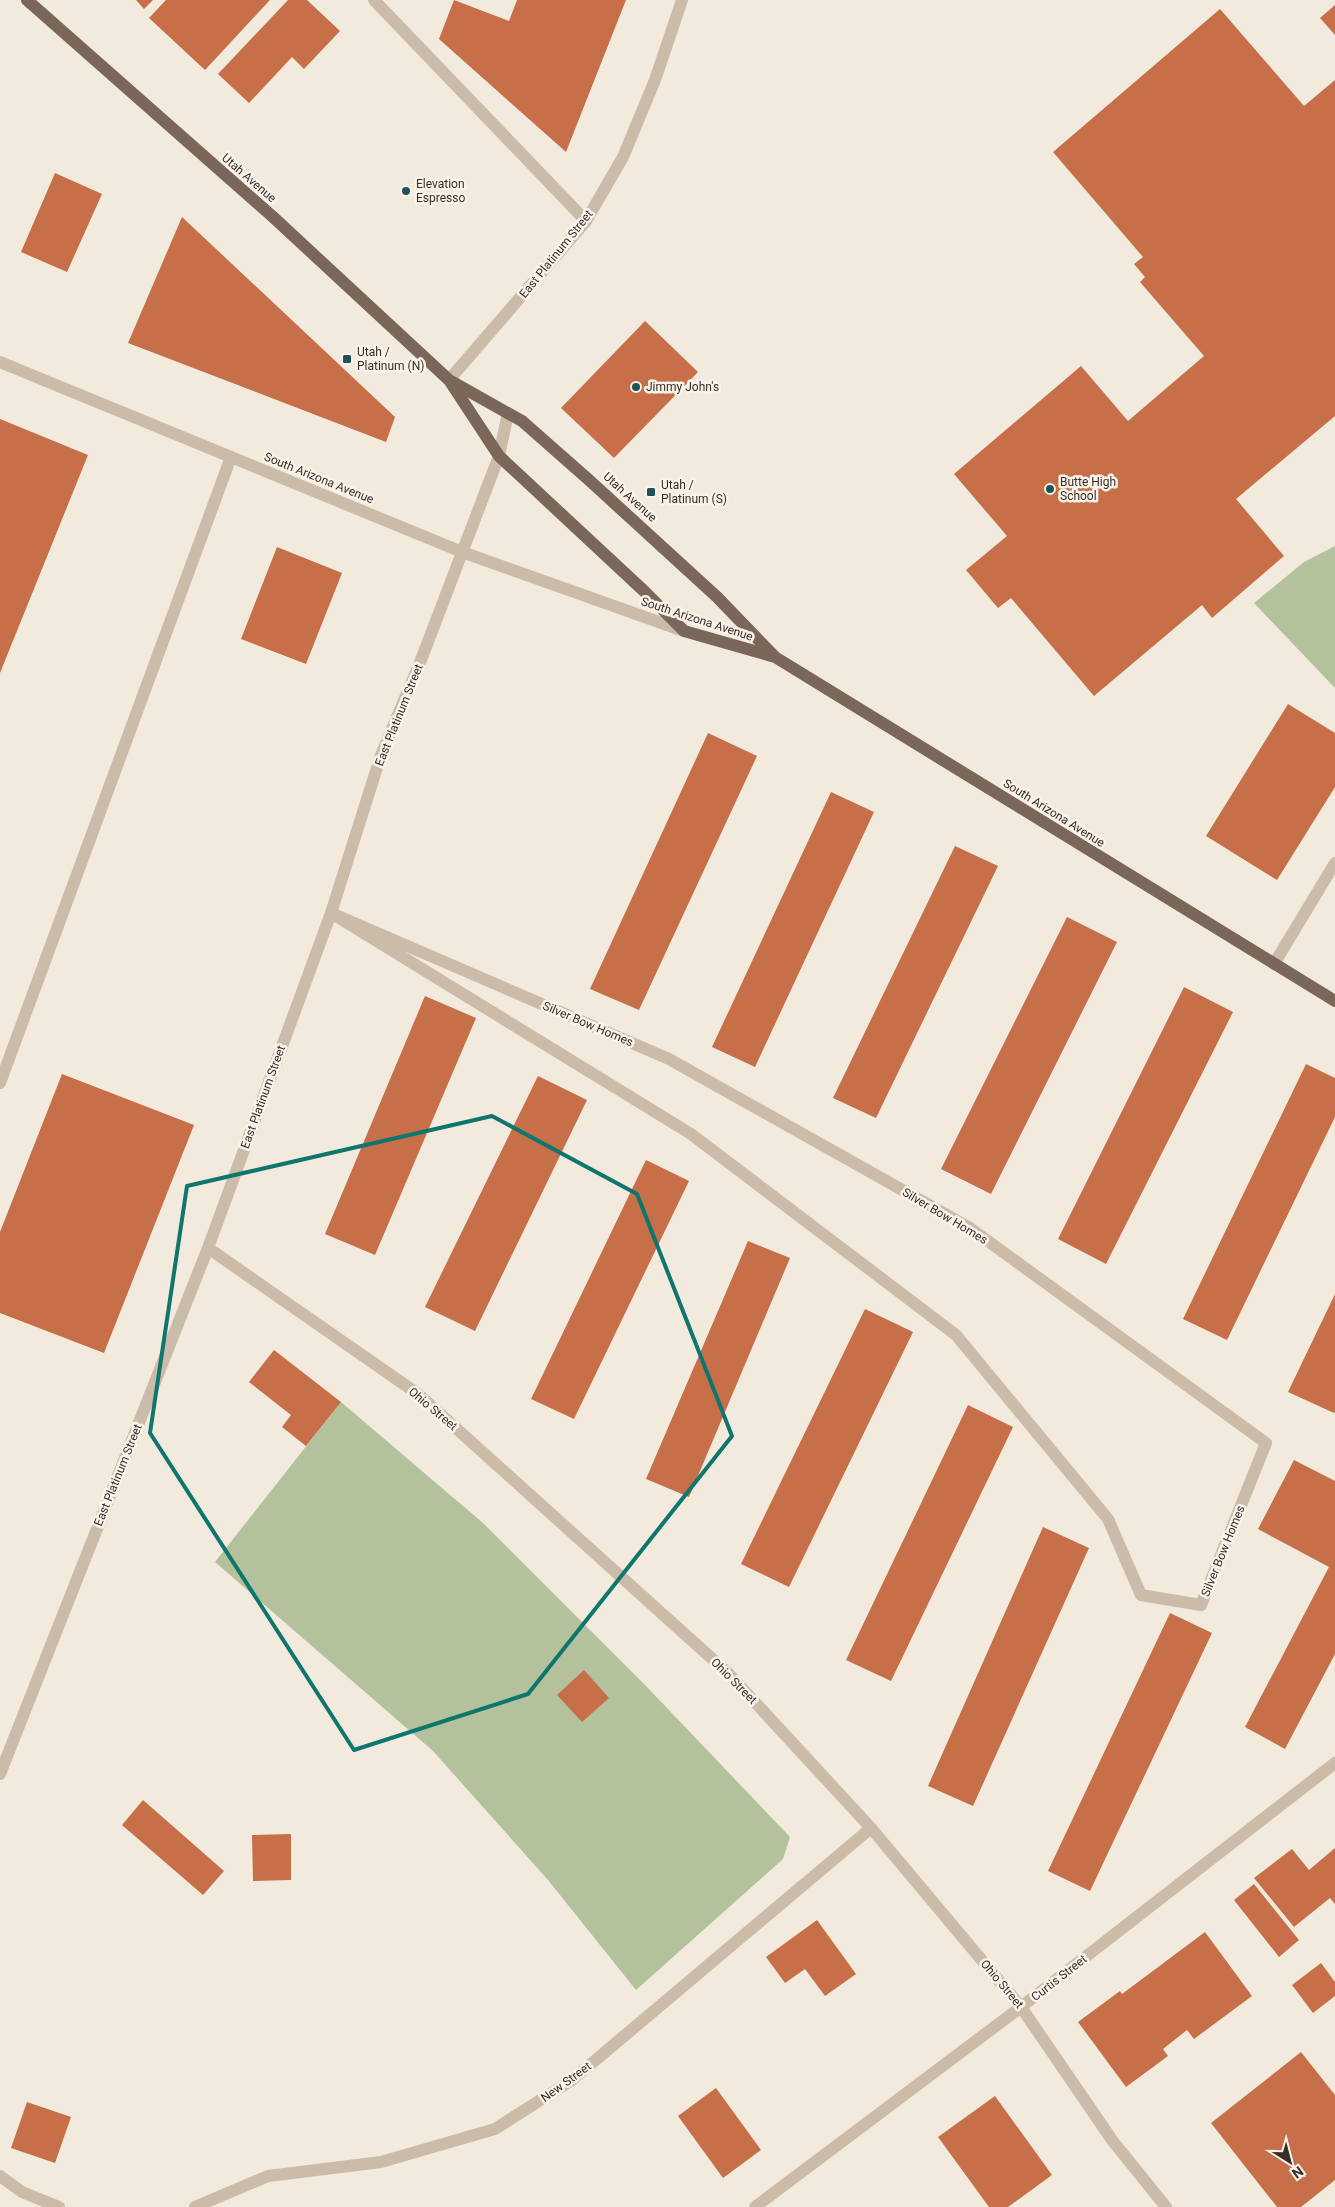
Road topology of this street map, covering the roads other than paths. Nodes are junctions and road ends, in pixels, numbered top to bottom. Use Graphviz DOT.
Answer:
graph roads {
  1 [pos="27,0"];
  2 [pos="374,0"];
  3 [pos="682,0"];
  4 [pos="586,221"];
  5 [pos="0,362"];
  6 [pos="449,380"];
  7 [pos="508,414"];
  8 [pos="498,456"];
  9 [pos="231,457"];
  10 [pos="462,552"];
  11 [pos="684,631"];
  12 [pos="774,657"];
  13 [pos="1335,863"];
  14 [pos="331,913"];
  15 [pos="1274,964"];
  16 [pos="1335,1001"];
  17 [pos="0,1084"];
  18 [pos="208,1248"];
  19 [pos="1335,1763"];
  20 [pos="0,1774"];
  21 [pos="871,1828"];
  22 [pos="1021,2008"];
  23 [pos="0,2176"];
  24 [pos="59,2207"];
  25 [pos="195,2207"];
  26 [pos="755,2207"];
  27 [pos="1166,2207"];
  1 -- 6 [label="main road, Utah Avenue"];
  2 -- 4 [label="street"];
  3 -- 4 [label="street, East Platinum Street"];
  4 -- 6 [label="street, East Platinum Street"];
  5 -- 9 [label="street, South Arizona Avenue"];
  6 -- 7 [label="main road, Utah Avenue"];
  6 -- 8 [label="main road, Utah Avenue"];
  7 -- 8 [label="street, East Platinum Street"];
  7 -- 12 [label="main road, Utah Avenue"];
  8 -- 10 [label="street, East Platinum Street"];
  8 -- 11 [label="main road, Utah Avenue"];
  9 -- 10 [label="street, South Arizona Avenue"];
  9 -- 17 [label="street"];
  10 -- 11 [label="street, South Arizona Avenue"];
  10 -- 14 [label="street, East Platinum Street"];
  11 -- 12 [label="main road, South Arizona Avenue"];
  12 -- 15 [label="main road, South Arizona Avenue"];
  13 -- 15 [label="street"];
  14 -- 14 [label="street, Silver Bow Homes"];
  14 -- 18 [label="street, East Platinum Street"];
  15 -- 16 [label="main road, South Arizona Avenue"];
  18 -- 20 [label="street, East Platinum Street"];
  18 -- 21 [label="street, Ohio Street"];
  19 -- 22 [label="street, Curtis Street"];
  21 -- 22 [label="street, Ohio Street"];
  21 -- 25 [label="street, New Street"];
  22 -- 26 [label="street, Curtis Street"];
  22 -- 27 [label="street, Ohio Street"];
  23 -- 24 [label="street"];
}
